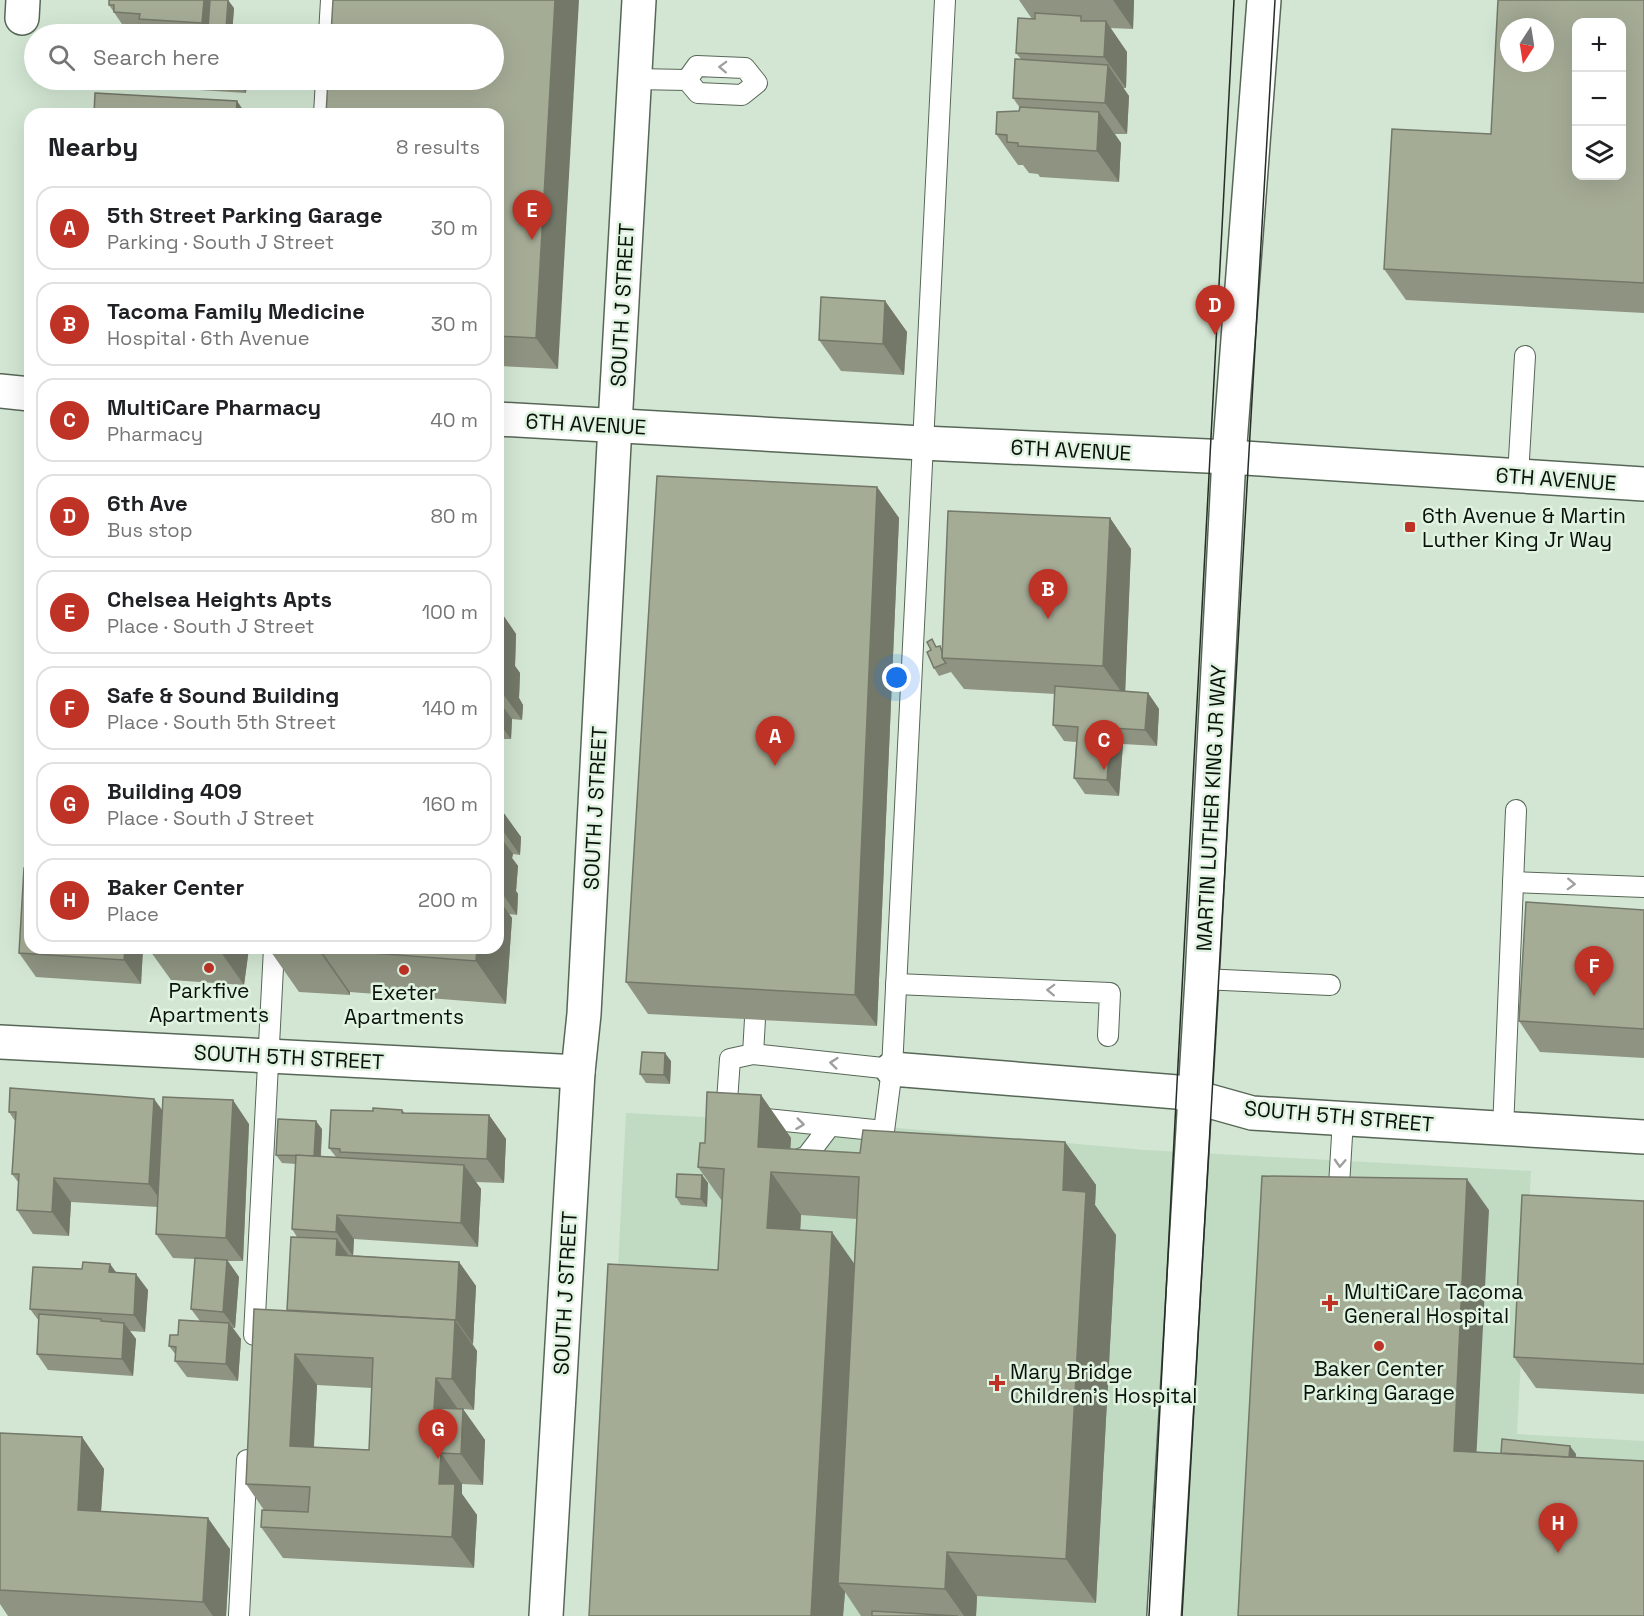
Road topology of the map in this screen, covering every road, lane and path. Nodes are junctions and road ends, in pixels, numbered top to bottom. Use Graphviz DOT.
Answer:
graph roads {
  1 [pos="331,0"];
  2 [pos="639,0"];
  3 [pos="945,0"];
  4 [pos="1264,0"];
  5 [pos="329,24"];
  6 [pos="635,79"];
  7 [pos="687,80"];
  8 [pos="325,90"];
  9 [pos="324,108"];
  10 [pos="1526,356"];
  11 [pos="0,391"];
  12 [pos="24,393"];
  13 [pos="504,419"];
  14 [pos="615,425"];
  15 [pos="922,443"];
  16 [pos="1229,457"];
  17 [pos="1518,476"];
  18 [pos="1644,484"];
  19 [pos="1516,810"];
  20 [pos="1513,882"];
  21 [pos="1644,887"];
  22 [pos="274,954"];
  23 [pos="1202,979"];
  24 [pos="896,984"];
  25 [pos="1330,985"];
  26 [pos="755,1019"];
  27 [pos="1108,1036"];
  28 [pos="0,1042"];
  29 [pos="753,1054"];
  30 [pos="268,1056"];
  31 [pos="892,1069"];
  32 [pos="578,1072"];
  33 [pos="1195,1097"];
  34 [pos="726,1115"];
  35 [pos="1343,1119"];
  36 [pos="829,1127"];
  37 [pos="1503,1130"];
  38 [pos="1644,1137"];
  39 [pos="728,1139"];
  40 [pos="789,1163"];
  41 [pos="1337,1208"];
  42 [pos="253,1353"];
  43 [pos="248,1437"];
  44 [pos="239,1616"];
  45 [pos="546,1616"];
  46 [pos="1164,1616"];
  1 -- 5 [label="lane"];
  2 -- 6 [label="street, SOUTH J STREET"];
  3 -- 15 [label="lane"];
  4 -- 16 [label="street, MARTIN LUTHER KING JR WAY"];
  6 -- 7 [label="lane"];
  6 -- 14 [label="street, SOUTH J STREET"];
  8 -- 9 [label="lane"];
  10 -- 17 [label="lane"];
  11 -- 12 [label="street"];
  13 -- 14 [label="street, 6TH AVENUE"];
  14 -- 15 [label="street, 6TH AVENUE"];
  14 -- 32 [label="street, SOUTH J STREET"];
  15 -- 16 [label="street, 6TH AVENUE"];
  15 -- 24 [label="lane"];
  16 -- 17 [label="street, 6TH AVENUE"];
  16 -- 23 [label="street, MARTIN LUTHER KING JR WAY"];
  17 -- 18 [label="street, 6TH AVENUE"];
  19 -- 20 [label="lane"];
  20 -- 21 [label="lane, one-way"];
  20 -- 37 [label="lane"];
  22 -- 30 [label="lane"];
  23 -- 25 [label="lane"];
  23 -- 33 [label="street, MARTIN LUTHER KING JR WAY"];
  27 -- 24 [label="lane, one-way"];
  24 -- 31 [label="lane"];
  26 -- 29 [label="lane"];
  28 -- 30 [label="street, SOUTH 5TH STREET"];
  31 -- 29 [label="lane, one-way"];
  29 -- 34 [label="lane"];
  30 -- 32 [label="street, SOUTH 5TH STREET"];
  30 -- 42 [label="lane"];
  31 -- 33 [label="street, SOUTH 5TH STREET"];
  31 -- 36 [label="lane"];
  32 -- 45 [label="street, SOUTH J STREET"];
  33 -- 35 [label="street, SOUTH 5TH STREET"];
  33 -- 46 [label="street, MARTIN LUTHER KING JR WAY"];
  34 -- 36 [label="lane, one-way"];
  34 -- 39 [label="lane"];
  35 -- 37 [label="street, SOUTH 5TH STREET"];
  35 -- 41 [label="lane, one-way"];
  36 -- 40 [label="lane"];
  37 -- 38 [label="street, SOUTH 5TH STREET"];
  43 -- 44 [label="lane"];
}
